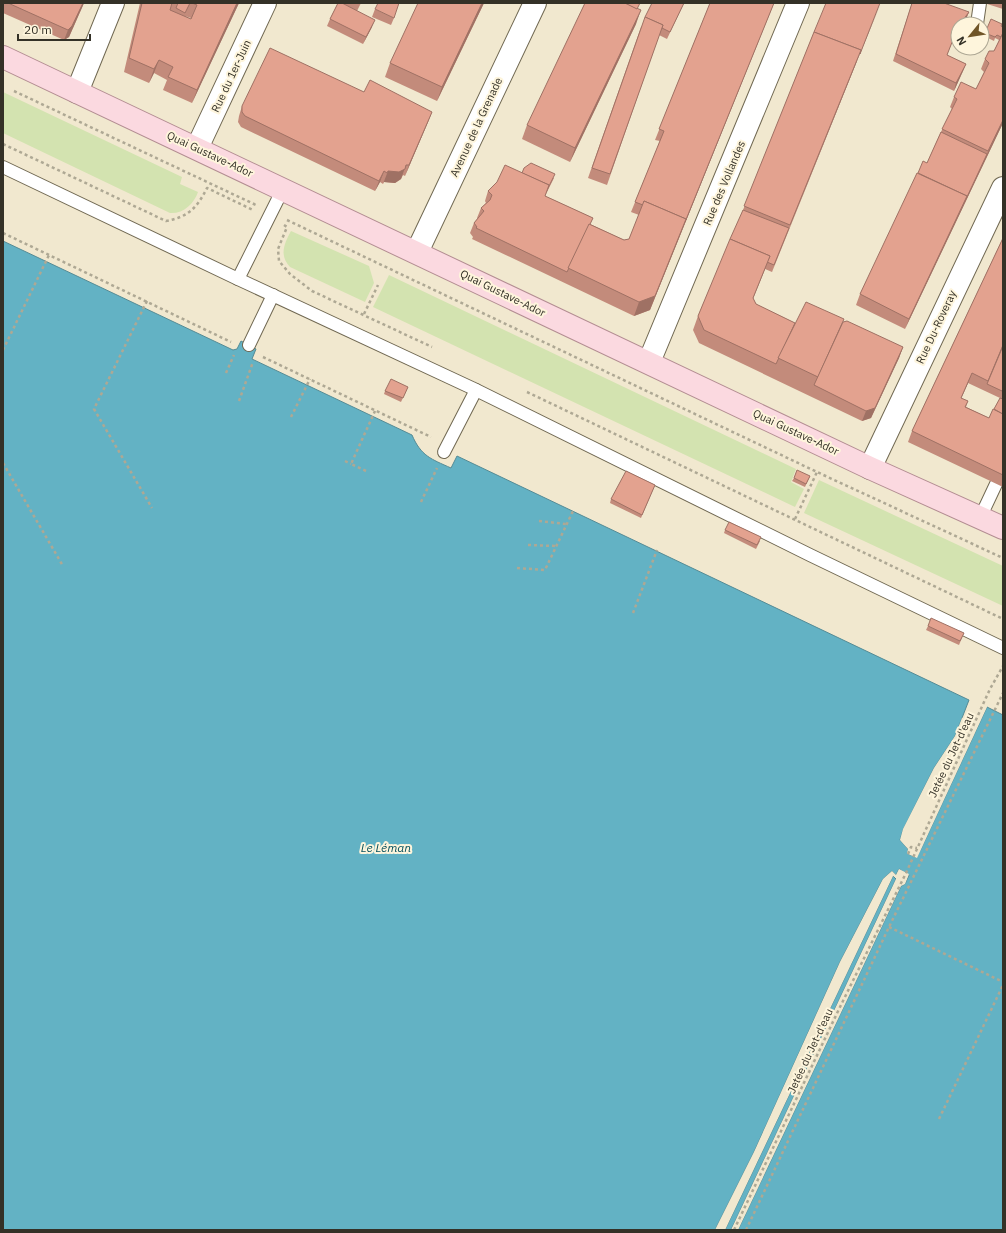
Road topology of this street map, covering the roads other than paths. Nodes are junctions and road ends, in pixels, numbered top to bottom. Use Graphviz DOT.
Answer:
graph roads {
  1 [pos="113,3"];
  2 [pos="265,3"];
  3 [pos="535,3"];
  4 [pos="798,3"];
  5 [pos="980,3"];
  6 [pos="978,16"];
  7 [pos="3,57"];
  8 [pos="77,92"];
  9 [pos="197,148"];
  10 [pos="3,167"];
  11 [pos="1003,188"];
  12 [pos="283,189"];
  13 [pos="417,252"];
  14 [pos="238,279"];
  15 [pos="273,295"];
  16 [pos="249,345"];
  17 [pos="649,362"];
  18 [pos="476,390"];
  19 [pos="446,449"];
  20 [pos="870,468"];
  21 [pos="996,484"];
  22 [pos="980,518"];
  23 [pos="1003,528"];
  24 [pos="1003,648"];
  1 -- 8 [label="street"];
  2 -- 9 [label="street, Rue du 1er-Juin"];
  3 -- 13 [label="street, Avenue de la Grenade"];
  4 -- 17 [label="street, Rue des Vollandes"];
  5 -- 6 [label="lane"];
  7 -- 8 [label="main road, Quai Gustave-Ador"];
  8 -- 9 [label="main road, Quai Gustave-Ador"];
  9 -- 12 [label="main road, Quai Gustave-Ador"];
  10 -- 14 [label="lane"];
  11 -- 20 [label="street, Rue Du-Roveray"];
  12 -- 13 [label="main road, Quai Gustave-Ador"];
  12 -- 14 [label="lane"];
  13 -- 17 [label="main road, Quai Gustave-Ador"];
  14 -- 15 [label="lane"];
  15 -- 16 [label="lane"];
  15 -- 18 [label="lane"];
  17 -- 20 [label="main road, Quai Gustave-Ador"];
  18 -- 19 [label="lane"];
  18 -- 24 [label="lane"];
  20 -- 22 [label="main road, Quai Gustave-Ador"];
  21 -- 22 [label="lane"];
  22 -- 23 [label="main road, Quai Gustave-Ador"];
}
